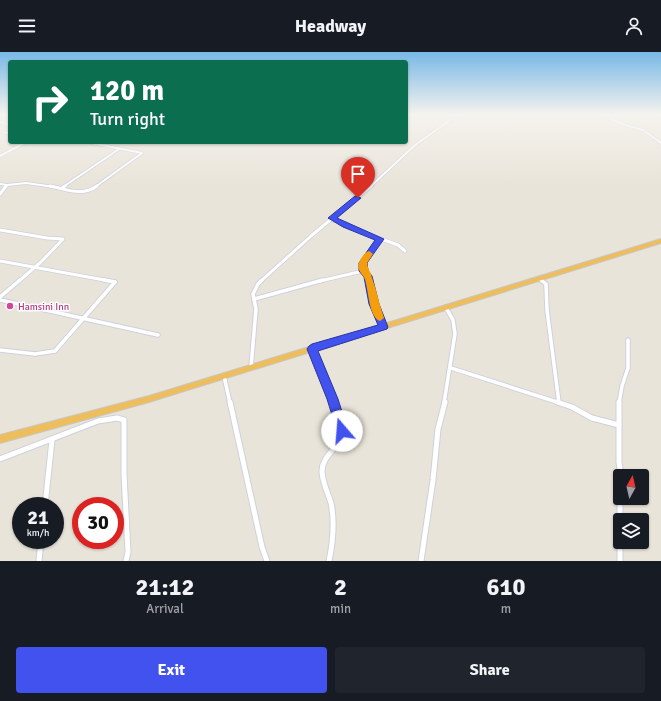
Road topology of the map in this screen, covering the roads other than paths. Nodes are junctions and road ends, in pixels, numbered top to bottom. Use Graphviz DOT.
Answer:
graph roads {
  1 [pos="425,138"];
  2 [pos="653,138"];
  3 [pos="661,140"];
  4 [pos="657,141"];
  5 [pos="661,143"];
  6 [pos="22,144"];
  7 [pos="95,144"];
  8 [pos="99,145"];
  9 [pos="119,149"];
  10 [pos="0,156"];
  11 [pos="0,184"];
  12 [pos="7,185"];
  13 [pos="62,188"];
  14 [pos="0,194"];
  15 [pos="332,218"];
  16 [pos="0,230"];
  17 [pos="380,239"];
  18 [pos="661,241"];
  19 [pos="405,251"];
  20 [pos="0,261"];
  21 [pos="34,267"];
  22 [pos="364,271"];
  23 [pos="540,279"];
  24 [pos="0,299"];
  25 [pos="254,299"];
  26 [pos="446,308"];
  27 [pos="84,318"];
  28 [pos="384,327"];
  29 [pos="158,335"];
  30 [pos="628,340"];
  31 [pos="312,349"];
  32 [pos="0,350"];
  33 [pos="251,367"];
  34 [pos="451,368"];
  35 [pos="224,376"];
  36 [pos="559,403"];
  37 [pos="619,425"];
  38 [pos="0,439"];
  39 [pos="52,440"];
  40 [pos="0,459"];
  41 [pos="620,469"];
  42 [pos="46,497"];
  43 [pos="620,505"];
  44 [pos="41,549"];
  45 [pos="39,561"];
  46 [pos="126,561"];
  47 [pos="268,561"];
  48 [pos="329,561"];
  49 [pos="421,561"];
  50 [pos="620,561"];
  1 -- 15 [label="street"];
  2 -- 4 [label="street"];
  3 -- 4 [label="street"];
  4 -- 5 [label="street"];
  6 -- 10 [label="street"];
  7 -- 8 [label="street"];
  8 -- 9 [label="street"];
  9 -- 13 [label="street"];
  9 -- 13 [label="street"];
  11 -- 12 [label="street"];
  12 -- 13 [label="street"];
  12 -- 14 [label="street"];
  15 -- 17 [label="street"];
  15 -- 25 [label="street"];
  16 -- 21 [label="street"];
  17 -- 19 [label="street"];
  17 -- 22 [label="street"];
  18 -- 23 [label="highway"];
  20 -- 21 [label="street"];
  21 -- 24 [label="street"];
  21 -- 27 [label="street"];
  22 -- 25 [label="street"];
  22 -- 28 [label="street"];
  23 -- 26 [label="highway"];
  23 -- 36 [label="street"];
  24 -- 27 [label="street"];
  25 -- 33 [label="street"];
  26 -- 28 [label="highway"];
  26 -- 34 [label="street"];
  27 -- 29 [label="street"];
  27 -- 32 [label="street"];
  28 -- 31 [label="highway"];
  30 -- 37 [label="street"];
  31 -- 33 [label="highway"];
  31 -- 48 [label="street"];
  33 -- 35 [label="highway"];
  34 -- 36 [label="street"];
  34 -- 49 [label="street"];
  35 -- 38 [label="highway"];
  35 -- 47 [label="street"];
  36 -- 37 [label="street"];
  37 -- 41 [label="street"];
  39 -- 40 [label="street"];
  39 -- 42 [label="street"];
  39 -- 46 [label="street"];
  43 -- 50 [label="street"];
  44 -- 45 [label="street"];
}
